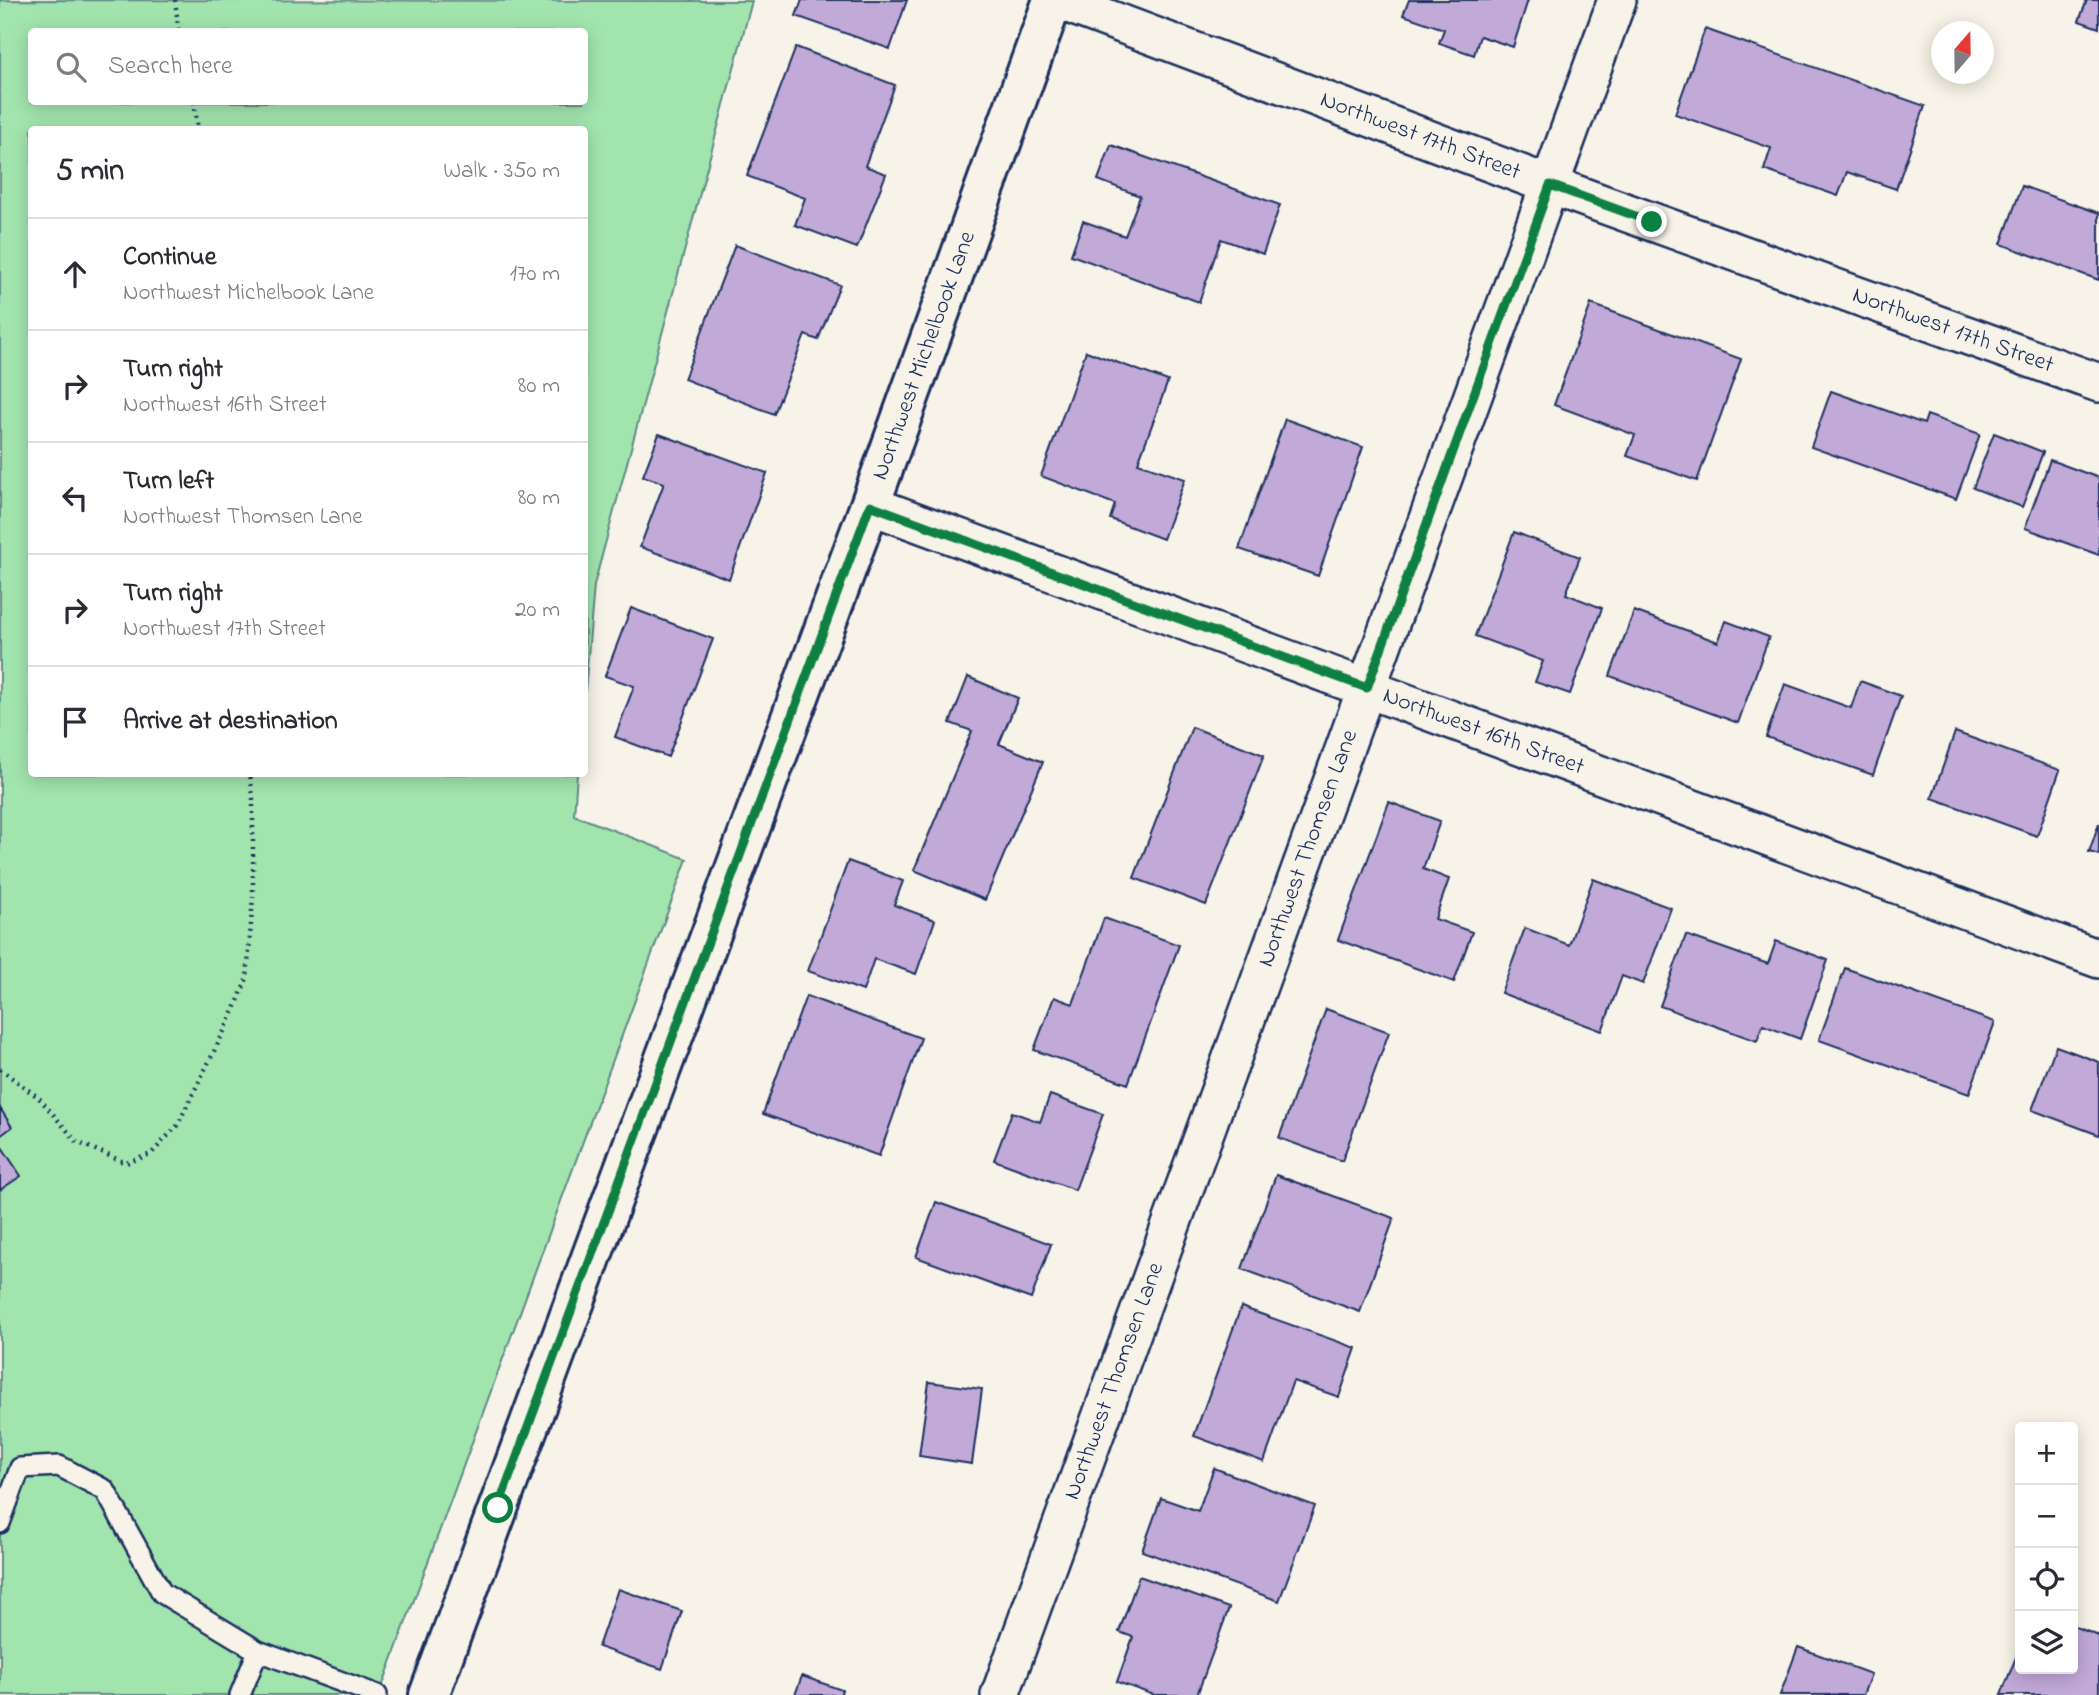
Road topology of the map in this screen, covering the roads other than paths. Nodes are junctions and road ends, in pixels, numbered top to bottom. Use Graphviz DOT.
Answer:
graph roads {
  1 [pos="1053,0"];
  2 [pos="1058,0"];
  3 [pos="1618,0"];
  4 [pos="1550,185"];
  5 [pos="2099,383"];
  6 [pos="870,505"];
  7 [pos="1367,688"];
  8 [pos="2099,959"];
  9 [pos="0,1523"];
  10 [pos="261,1651"];
  11 [pos="437,1693"];
  12 [pos="240,1695"];
  13 [pos="377,1695"];
  14 [pos="1000,1695"];
  1 -- 6 [label="street, Northwest Michelbook Lane"];
  2 -- 4 [label="street, Northwest 17th Street"];
  3 -- 4 [label="street, Northwest Thomsen Lane"];
  4 -- 5 [label="street, Northwest 17th Street"];
  4 -- 7 [label="street, Northwest Thomsen Lane"];
  6 -- 7 [label="street, Northwest 16th Street"];
  6 -- 11 [label="street, Northwest Michelbook Lane"];
  7 -- 8 [label="street, Northwest 16th Street"];
  7 -- 14 [label="street, Northwest Thomsen Lane"];
  9 -- 10 [label="lane"];
  10 -- 12 [label="lane"];
  10 -- 13 [label="lane"];
}
